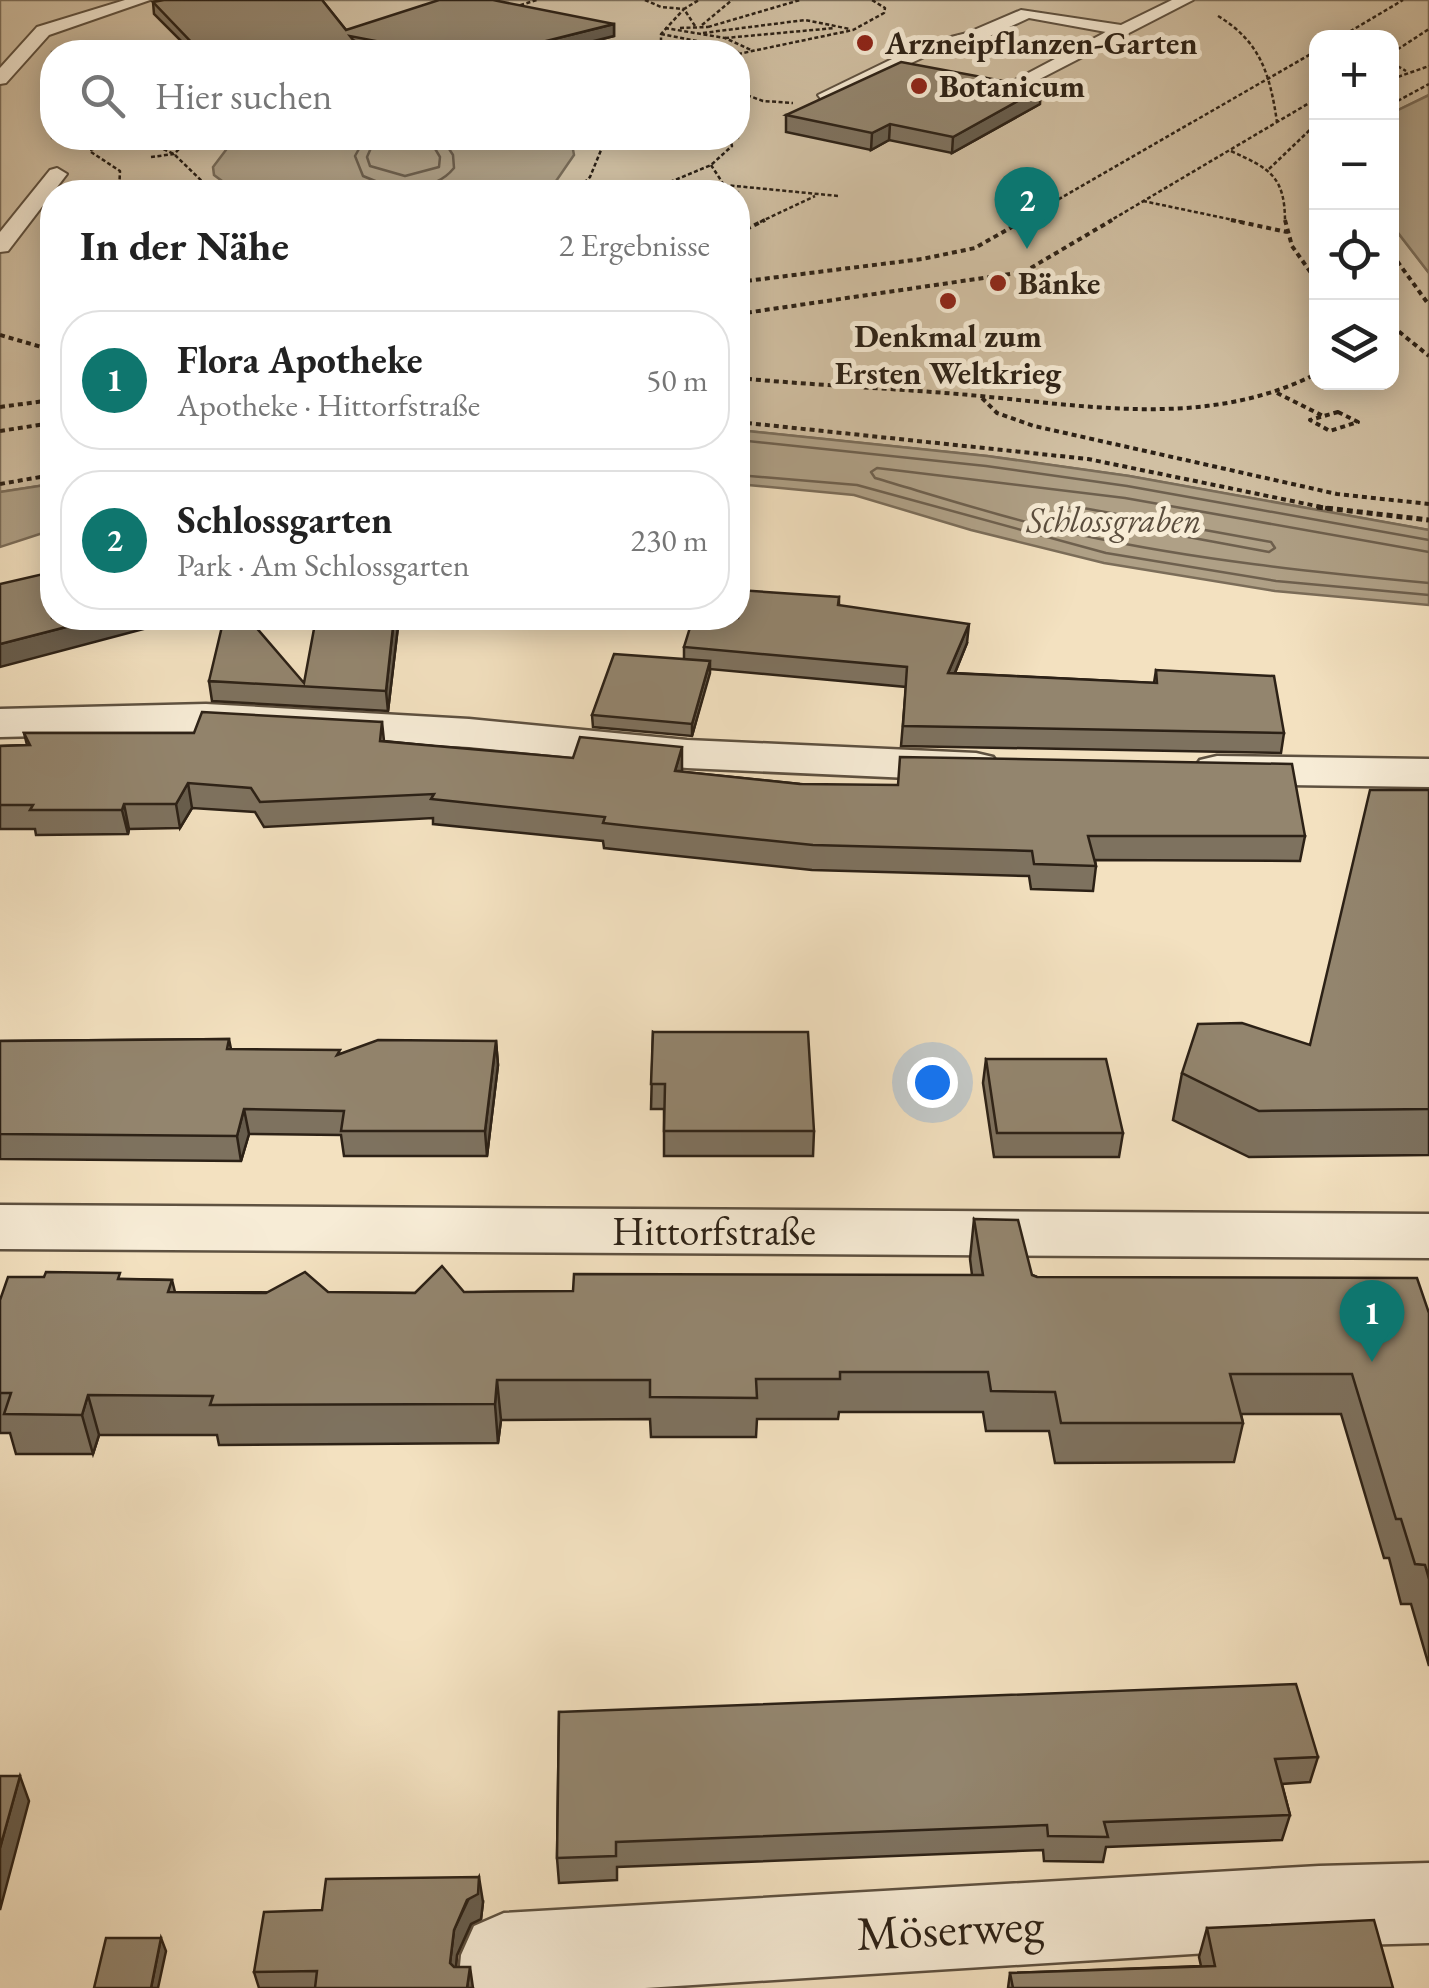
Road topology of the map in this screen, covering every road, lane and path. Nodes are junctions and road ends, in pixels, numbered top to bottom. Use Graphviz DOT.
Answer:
graph roads {
  1 [pos="142,0"];
  2 [pos="536,0"];
  3 [pos="645,0"];
  4 [pos="699,0"];
  5 [pos="732,0"];
  6 [pos="800,0"];
  7 [pos="872,0"];
  8 [pos="1185,0"];
  9 [pos="1403,0"];
  10 [pos="684,9"];
  11 [pos="500,12"];
  12 [pos="1216,16"];
  13 [pos="750,24"];
  14 [pos="698,26"];
  15 [pos="708,27"];
  16 [pos="842,27"];
  17 [pos="663,28"];
  18 [pos="677,29"];
  19 [pos="1429,29"];
  20 [pos="718,30"];
  21 [pos="854,30"];
  22 [pos="1123,30"];
  23 [pos="1352,30"];
  24 [pos="660,34"];
  25 [pos="704,34"];
  26 [pos="742,36"];
  27 [pos="725,38"];
  28 [pos="750,38"];
  29 [pos="661,40"];
  30 [pos="692,40"];
  31 [pos="729,40"];
  32 [pos="750,42"];
  33 [pos="1399,48"];
  34 [pos="750,50"];
  35 [pos="750,52"];
  36 [pos="754,52"];
  37 [pos="1309,55"];
  38 [pos="1429,66"];
  39 [pos="1399,67"];
  40 [pos="1406,71"];
  41 [pos="1399,75"];
  42 [pos="1270,78"];
  43 [pos="0,79"];
  44 [pos="1024,80"];
  45 [pos="1429,84"];
  46 [pos="827,95"];
  47 [pos="1399,100"];
  48 [pos="1309,102"];
  49 [pos="1277,122"];
  50 [pos="1309,130"];
  51 [pos="167,150"];
  52 [pos="178,150"];
  53 [pos="601,150"];
  54 [pos="728,150"];
  55 [pos="1230,150"];
  56 [pos="174,154"];
  57 [pos="151,158"];
  58 [pos="711,165"];
  59 [pos="1268,168"];
  60 [pos="57,174"];
  61 [pos="52,180"];
  62 [pos="201,180"];
  63 [pos="587,180"];
  64 [pos="675,180"];
  65 [pos="721,180"];
  66 [pos="750,188"];
  67 [pos="40,195"];
  68 [pos="816,196"];
  69 [pos="839,196"];
  70 [pos="1143,202"];
  71 [pos="750,226"];
  72 [pos="1287,232"];
  73 [pos="0,246"];
  74 [pos="1399,264"];
  75 [pos="1309,270"];
  76 [pos="750,280"];
  77 [pos="1429,305"];
  78 [pos="750,312"];
  79 [pos="1399,332"];
  80 [pos="0,334"];
  81 [pos="40,346"];
  82 [pos="1429,356"];
  83 [pos="1309,377"];
  84 [pos="750,379"];
  85 [pos="1276,393"];
  86 [pos="980,396"];
  87 [pos="40,402"];
  88 [pos="0,407"];
  89 [pos="1323,416"];
  90 [pos="750,423"];
  91 [pos="40,426"];
  92 [pos="0,431"];
  93 [pos="40,477"];
  94 [pos="0,484"];
  95 [pos="1429,504"];
  96 [pos="1429,520"];
  97 [pos="0,723"];
  98 [pos="1016,767"];
  99 [pos="1173,769"];
  100 [pos="1429,773"];
  101 [pos="0,1227"];
  102 [pos="1429,1236"];
  103 [pos="1429,1903"];
  104 [pos="501,1988"];
  1 -- 43 [label="lane"];
  2 -- 11 [label="path"];
  3 -- 10 [label="path"];
  4 -- 10 [label="path"];
  5 -- 14 [label="path"];
  6 -- 15 [label="path"];
  7 -- 21 [label="path"];
  8 -- 22 [label="lane"];
  9 -- 23 [label="path"];
  10 -- 14 [label="path"];
  10 -- 17 [label="path"];
  12 -- 42 [label="path"];
  13 -- 16 [label="path"];
  13 -- 20 [label="path"];
  13 -- 26 [label="path"];
  14 -- 15 [label="path"];
  14 -- 18 [label="path"];
  15 -- 20 [label="path"];
  16 -- 21 [label="path"];
  16 -- 28 [label="path"];
  17 -- 18 [label="path"];
  17 -- 24 [label="path"];
  18 -- 25 [label="path"];
  19 -- 33 [label="path"];
  20 -- 25 [label="path"];
  21 -- 36 [label="path"];
  22 -- 44 [label="lane"];
  22 -- 46 [label="lane"];
  24 -- 29 [label="path"];
  24 -- 30 [label="path"];
  25 -- 27 [label="path"];
  26 -- 27 [label="path"];
  26 -- 28 [label="path"];
  27 -- 31 [label="path"];
  28 -- 32 [label="path"];
  34 -- 36 [label="path"];
  35 -- 36 [label="path"];
  37 -- 42 [label="path"];
  38 -- 40 [label="path"];
  39 -- 40 [label="path"];
  40 -- 41 [label="path"];
  42 -- 49 [label="path"];
  42 -- 76 [label="path"];
  45 -- 47 [label="path"];
  48 -- 49 [label="path"];
  49 -- 55 [label="path"];
  50 -- 59 [label="path"];
  51 -- 56 [label="path"];
  52 -- 56 [label="path"];
  53 -- 63 [label="path"];
  54 -- 58 [label="path"];
  55 -- 59 [label="path"];
  55 -- 70 [label="path"];
  56 -- 57 [label="path"];
  56 -- 62 [label="path"];
  58 -- 64 [label="path"];
  58 -- 65 [label="path"];
  59 -- 72 [label="path"];
  60 -- 61 [label="lane"];
  66 -- 68 [label="path"];
  67 -- 73 [label="lane"];
  68 -- 69 [label="path"];
  68 -- 71 [label="path"];
  70 -- 72 [label="path"];
  70 -- 78 [label="path"];
  72 -- 75 [label="path"];
  74 -- 77 [label="path"];
  79 -- 82 [label="path"];
  80 -- 81 [label="path"];
  83 -- 85 [label="path"];
  84 -- 86 [label="path"];
  85 -- 86 [label="path"];
  85 -- 89 [label="path"];
  86 -- 95 [label="path"];
  87 -- 88 [label="path"];
  89 -- 89 [label="path"];
  90 -- 96 [label="path"];
  91 -- 92 [label="path"];
  93 -- 94 [label="path"];
  97 -- 98 [label="street"];
  99 -- 100 [label="street"];
  101 -- 102 [label="street, Hittorfstraße"];
  103 -- 104 [label="street, Möserweg"];
}
